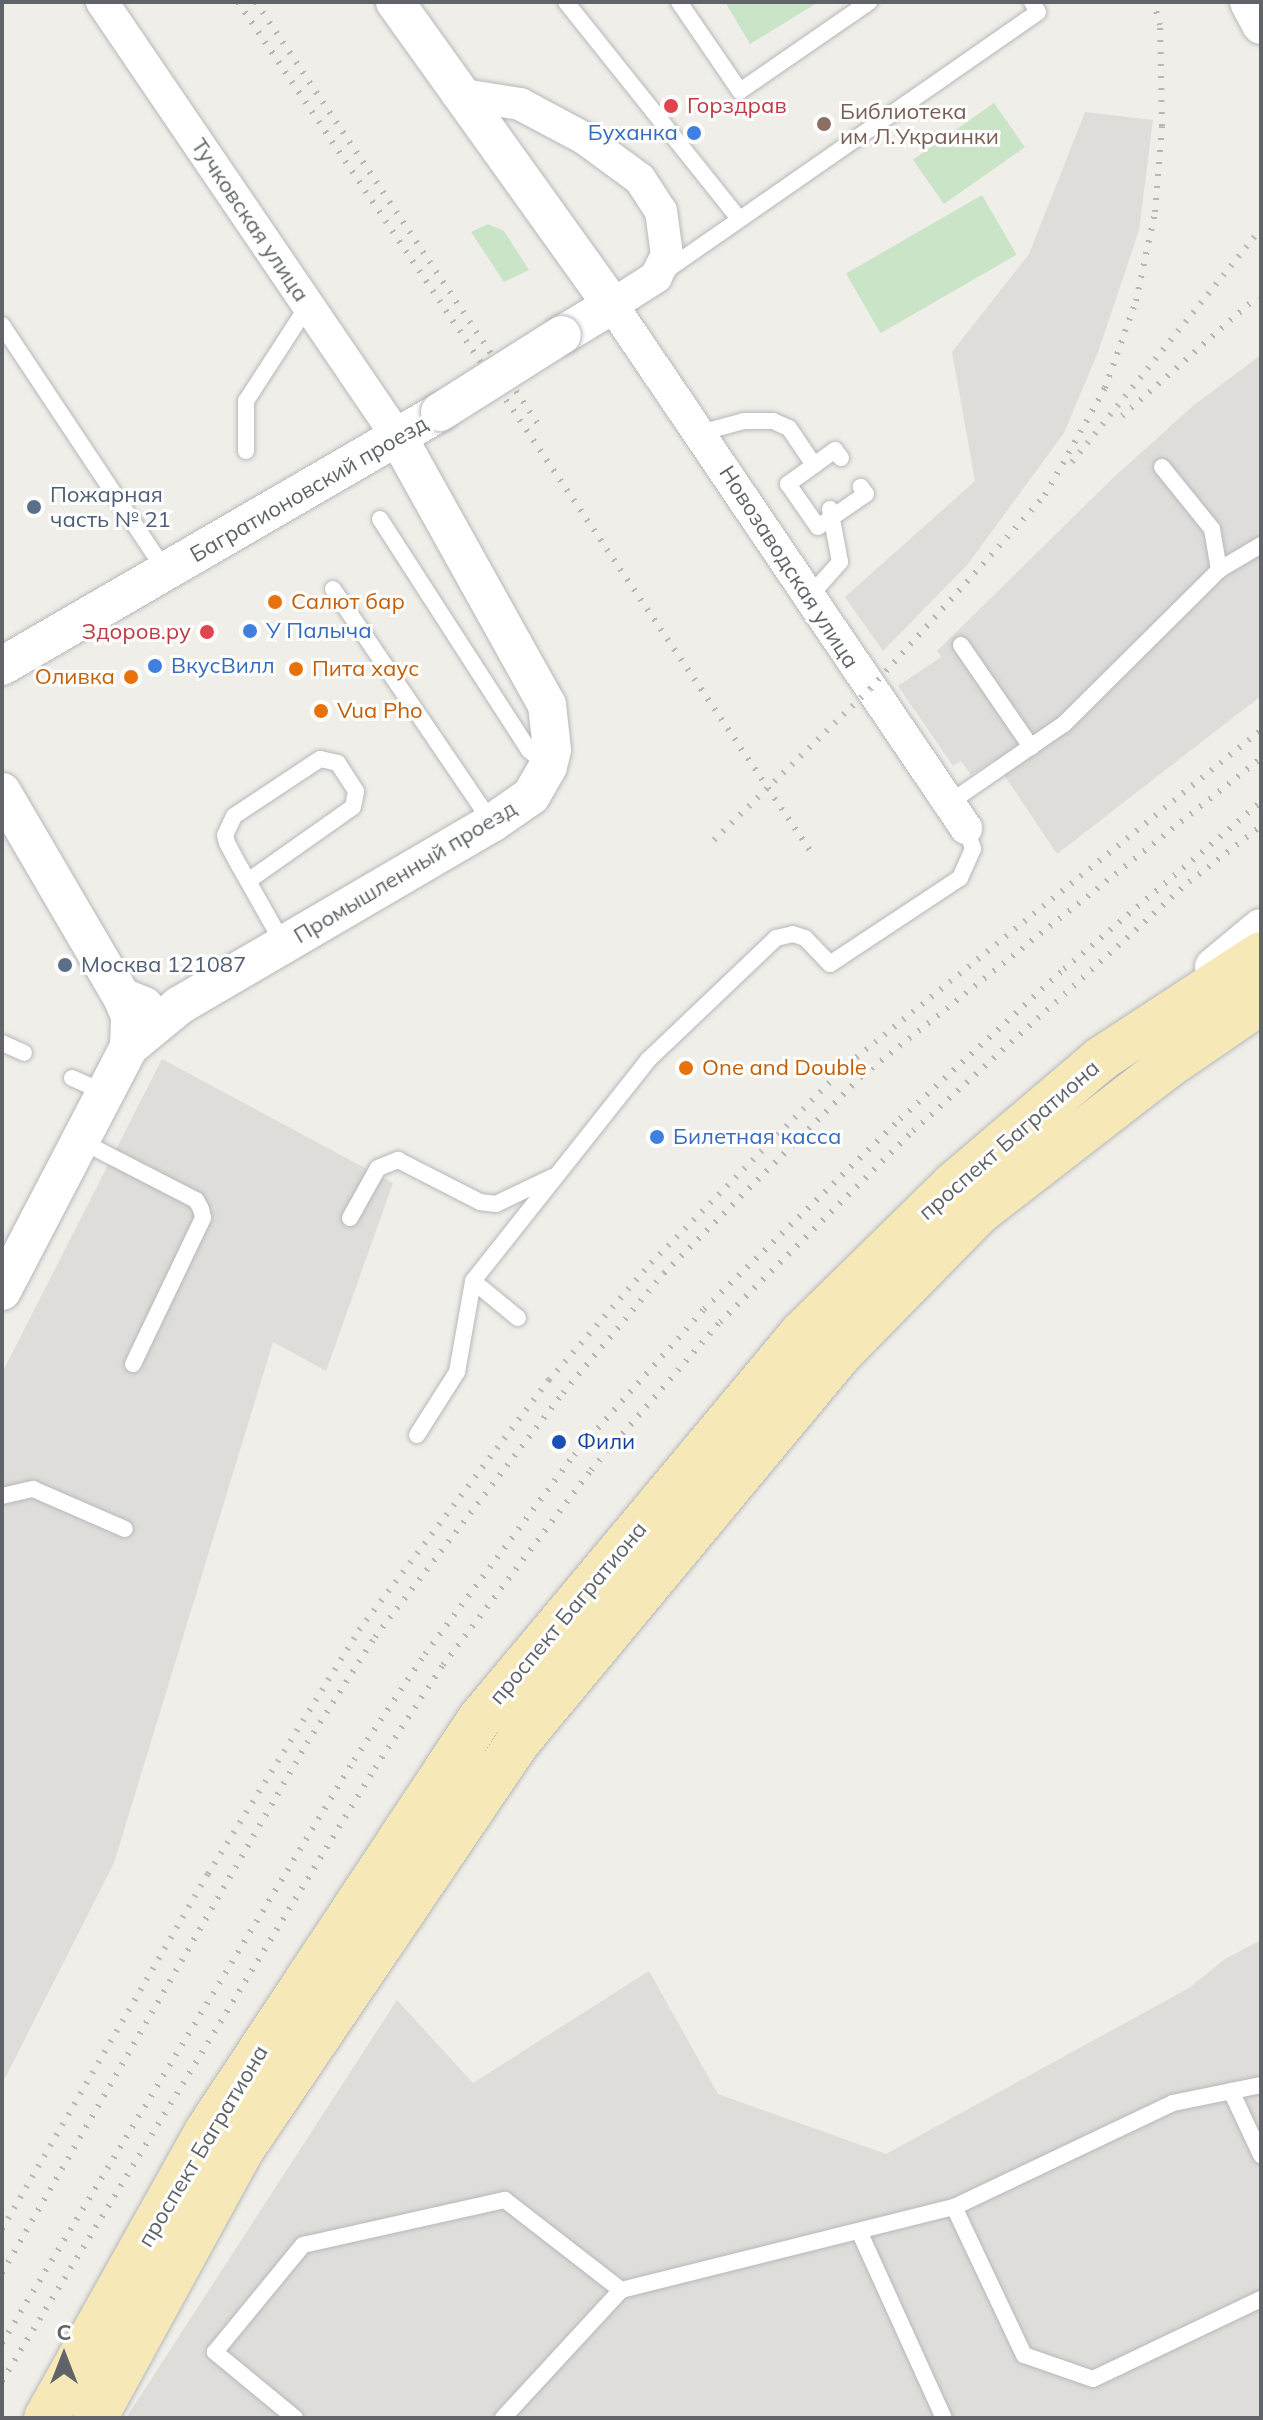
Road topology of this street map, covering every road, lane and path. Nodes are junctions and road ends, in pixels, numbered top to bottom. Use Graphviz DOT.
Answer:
graph roads {
  1 [pos="102,2"];
  2 [pos="395,2"];
  3 [pos="566,2"];
  4 [pos="679,2"];
  5 [pos="869,2"];
  6 [pos="1032,2"];
  7 [pos="457,94"];
  8 [pos="739,219"];
  9 [pos="656,277"];
  10 [pos="308,305"];
  11 [pos="612,305"];
  12 [pos="2,325"];
  13 [pos="700,433"];
  14 [pos="399,439"];
  15 [pos="246,451"];
  16 [pos="841,458"];
  17 [pos="1162,467"];
  18 [pos="815,469"];
  19 [pos="861,487"];
  20 [pos="833,512"];
  21 [pos="380,519"];
  22 [pos="1261,545"];
  23 [pos="1219,570"];
  24 [pos="166,572"];
  25 [pos="333,589"];
  26 [pos="809,597"];
  27 [pos="961,645"];
  28 [pos="2,666"];
  29 [pos="1031,747"];
  30 [pos="548,766"];
  31 [pos="2,792"];
  32 [pos="958,815"];
  33 [pos="492,823"];
  34 [pos="248,881"];
  35 [pos="1261,928"];
  36 [pos="284,945"];
  37 [pos="1261,954"];
  38 [pos="122,997"];
  39 [pos="1261,1002"];
  40 [pos="180,1005"];
  41 [pos="1261,1016"];
  42 [pos="2,1043"];
  43 [pos="129,1047"];
  44 [pos="24,1053"];
  45 [pos="1102,1058"];
  46 [pos="1165,1068"];
  47 [pos="83,1142"];
  48 [pos="557,1174"];
  49 [pos="350,1218"];
  50 [pos="473,1281"];
  51 [pos="2,1291"];
  52 [pos="518,1318"];
  53 [pos="133,1364"];
  54 [pos="417,1435"];
  55 [pos="2,1496"];
  56 [pos="125,1529"];
  57 [pos="1261,2085"];
  58 [pos="1231,2091"];
  59 [pos="1261,2155"];
  60 [pos="954,2207"];
  61 [pos="859,2231"];
  62 [pos="621,2290"];
  63 [pos="1261,2299"];
  64 [pos="46,2418"];
  65 [pos="95,2418"];
  66 [pos="295,2418"];
  67 [pos="503,2418"];
  68 [pos="944,2418"];
  1 -- 10 [label="street, Тучковская улица"];
  2 -- 7 [label="street, Новозаводская улица"];
  3 -- 8 [label="lane"];
  4 -- 5 [label="lane"];
  6 -- 8 [label="lane"];
  7 -- 9 [label="street"];
  7 -- 11 [label="street, Новозаводская улица"];
  8 -- 9 [label="lane"];
  9 -- 11 [label="street"];
  10 -- 14 [label="street, Тучковская улица"];
  10 -- 15 [label="lane"];
  11 -- 13 [label="street, Новозаводская улица"];
  11 -- 14 [label="street, Багратионовский проезд, bridge"];
  12 -- 24 [label="lane"];
  13 -- 18 [label="lane"];
  13 -- 26 [label="street, Новозаводская улица"];
  14 -- 24 [label="street, Багратионовский проезд"];
  14 -- 30 [label="street"];
  16 -- 18 [label="lane"];
  17 -- 23 [label="lane"];
  18 -- 20 [label="lane"];
  19 -- 20 [label="lane"];
  20 -- 26 [label="lane"];
  21 -- 30 [label="lane"];
  22 -- 23 [label="lane"];
  23 -- 29 [label="lane"];
  24 -- 28 [label="street, Багратионовский проезд"];
  25 -- 33 [label="lane"];
  26 -- 32 [label="street, Новозаводская улица"];
  27 -- 29 [label="lane"];
  29 -- 32 [label="lane"];
  30 -- 33 [label="street, Промышленный проезд"];
  31 -- 38 [label="street"];
  32 -- 48 [label="lane"];
  33 -- 36 [label="street, Промышленный проезд"];
  34 -- 34 [label="lane"];
  34 -- 36 [label="lane"];
  35 -- 45 [label="street"];
  36 -- 40 [label="street, Промышленный проезд"];
  37 -- 45 [label="main road, проспект Багратиона"];
  38 -- 40 [label="street"];
  38 -- 43 [label="street"];
  39 -- 46 [label="main road, проспект Багратиона"];
  40 -- 43 [label="street, Промышленный проезд"];
  41 -- 46 [label="street"];
  42 -- 44 [label="lane"];
  43 -- 47 [label="street, Промышленный проезд"];
  45 -- 64 [label="main road, проспект Багратиона"];
  46 -- 65 [label="main road, проспект Багратиона"];
  47 -- 51 [label="street, Промышленный проезд"];
  47 -- 53 [label="lane"];
  48 -- 49 [label="lane"];
  48 -- 50 [label="lane"];
  50 -- 52 [label="lane"];
  50 -- 54 [label="lane"];
  55 -- 56 [label="lane"];
  57 -- 58 [label="lane"];
  58 -- 59 [label="lane"];
  58 -- 60 [label="lane"];
  60 -- 61 [label="lane"];
  60 -- 63 [label="lane"];
  61 -- 62 [label="lane"];
  61 -- 68 [label="lane"];
  62 -- 66 [label="lane"];
  62 -- 67 [label="lane"];
}
